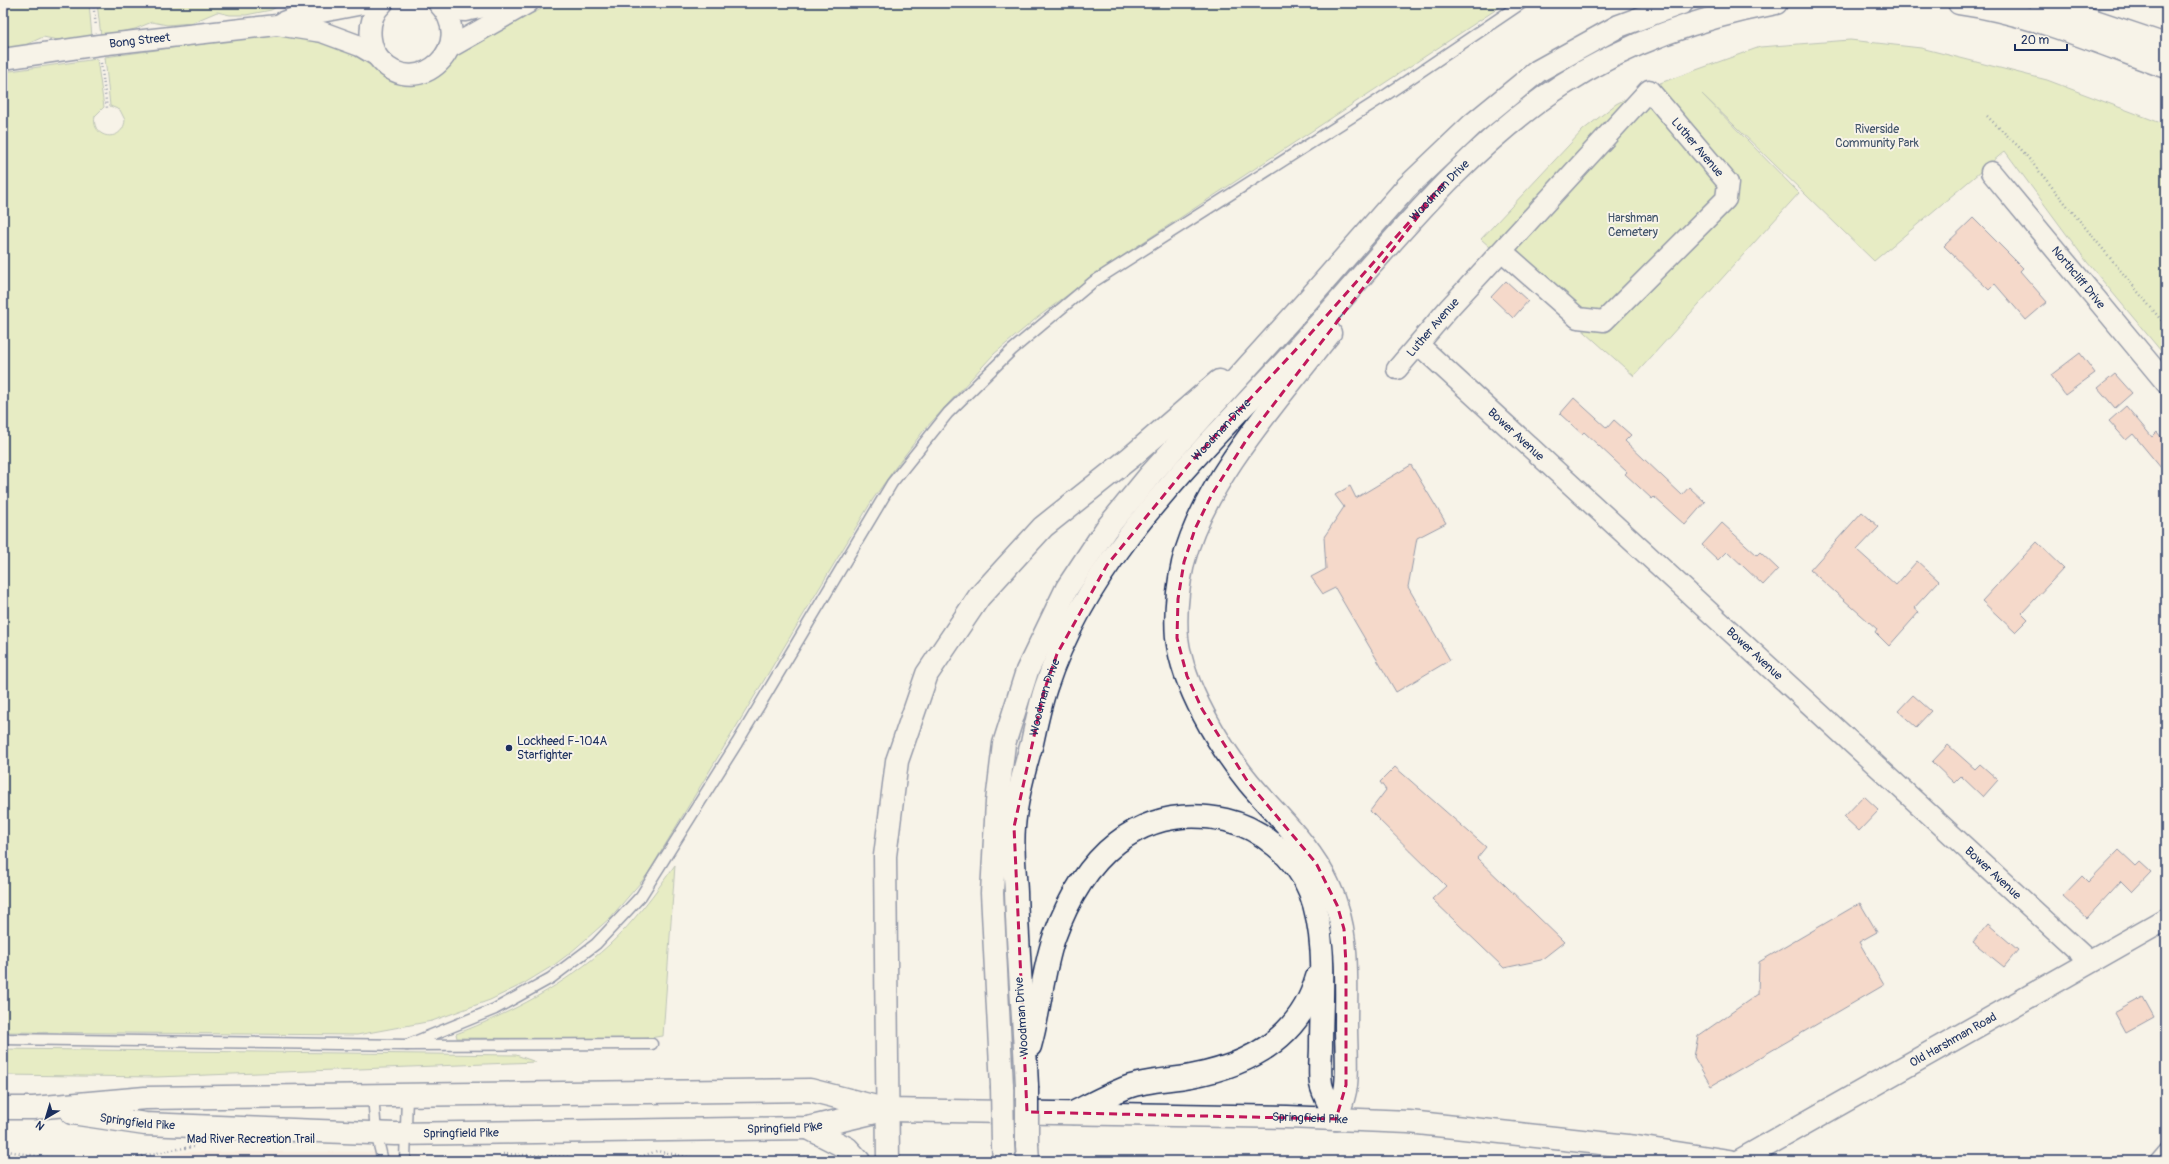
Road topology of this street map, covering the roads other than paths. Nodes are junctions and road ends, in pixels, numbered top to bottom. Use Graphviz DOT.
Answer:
graph roads {
  1 [pos="368,3"];
  2 [pos="383,3"];
  3 [pos="504,3"];
  4 [pos="528,3"];
  5 [pos="1522,3"];
  6 [pos="1682,3"];
  7 [pos="1776,3"];
  8 [pos="1959,3"];
  9 [pos="2041,3"];
  10 [pos="442,6"];
  11 [pos="277,24"];
  12 [pos="2166,46"];
  13 [pos="449,48"];
  14 [pos="377,56"];
  15 [pos="3,59"];
  16 [pos="2166,67"];
  17 [pos="1991,172"];
  18 [pos="1443,184"];
  19 [pos="1502,251"];
  20 [pos="1307,301"];
  21 [pos="1419,345"];
  22 [pos="1397,369"];
  23 [pos="2166,384"];
  24 [pos="2166,918"];
  25 [pos="1322,946"];
  26 [pos="2090,962"];
  27 [pos="3,1039"];
  28 [pos="652,1044"];
  29 [pos="406,1045"];
  30 [pos="1026,1063"];
  31 [pos="374,1095"];
  32 [pos="407,1095"];
  33 [pos="3,1108"];
  34 [pos="33,1108"];
  35 [pos="888,1110"];
  36 [pos="1073,1113"];
  37 [pos="1336,1119"];
  38 [pos="808,1128"];
  39 [pos="376,1133"];
  40 [pos="406,1134"];
  41 [pos="2166,1147"];
  42 [pos="1003,1153"];
  43 [pos="1028,1153"];
  44 [pos="383,1161"];
  45 [pos="405,1161"];
  46 [pos="859,1161"];
  47 [pos="888,1161"];
  48 [pos="1729,1161"];
  49 [pos="1739,1161"];
  50 [pos="2154,1161"];
  1 -- 11 [label="street"];
  2 -- 14 [label="street"];
  3 -- 10 [label="street"];
  4 -- 13 [label="street"];
  5 -- 29 [label="lane"];
  6 -- 20 [label="main road, Woodman Drive"];
  7 -- 18 [label="main road, Woodman Drive"];
  8 -- 16 [label="main road"];
  9 -- 12 [label="main road"];
  10 -- 13 [label="street"];
  11 -- 14 [label="street"];
  11 -- 15 [label="street, Bong Street"];
  13 -- 14 [label="street"];
  17 -- 23 [label="street, Northcliff Drive"];
  18 -- 30 [label="main road, Woodman Drive"];
  18 -- 37 [label="main road"];
  19 -- 19 [label="street, Luther Avenue"];
  19 -- 21 [label="street, Luther Avenue"];
  20 -- 35 [label="main road"];
  20 -- 42 [label="main road, Woodman Drive, bridge"];
  21 -- 22 [label="street, Luther Avenue"];
  21 -- 26 [label="street, Bower Avenue"];
  24 -- 26 [label="main road, Old Harshman Road"];
  25 -- 30 [label="main road"];
  25 -- 36 [label="main road"];
  25 -- 37 [label="main road"];
  26 -- 49 [label="main road, Old Harshman Road"];
  27 -- 29 [label="lane"];
  28 -- 29 [label="lane"];
  30 -- 43 [label="main road, Woodman Drive, bridge"];
  31 -- 32 [label="main road, Springfield Pike"];
  31 -- 34 [label="main road, Springfield Pike"];
  31 -- 39 [label="lane"];
  32 -- 35 [label="main road, Springfield Pike"];
  32 -- 40 [label="lane"];
  33 -- 34 [label="main road, Springfield Pike"];
  34 -- 39 [label="main road, Springfield Pike"];
  35 -- 36 [label="main road, Springfield Pike"];
  35 -- 38 [label="main road, Springfield Pike"];
  35 -- 47 [label="main road"];
  36 -- 37 [label="main road, Springfield Pike"];
  37 -- 48 [label="main road, Springfield Pike"];
  38 -- 40 [label="main road, Springfield Pike"];
  38 -- 46 [label="main road"];
  39 -- 40 [label="main road, Springfield Pike"];
  39 -- 44 [label="lane"];
  40 -- 45 [label="lane"];
  41 -- 50 [label="lane"];
}
